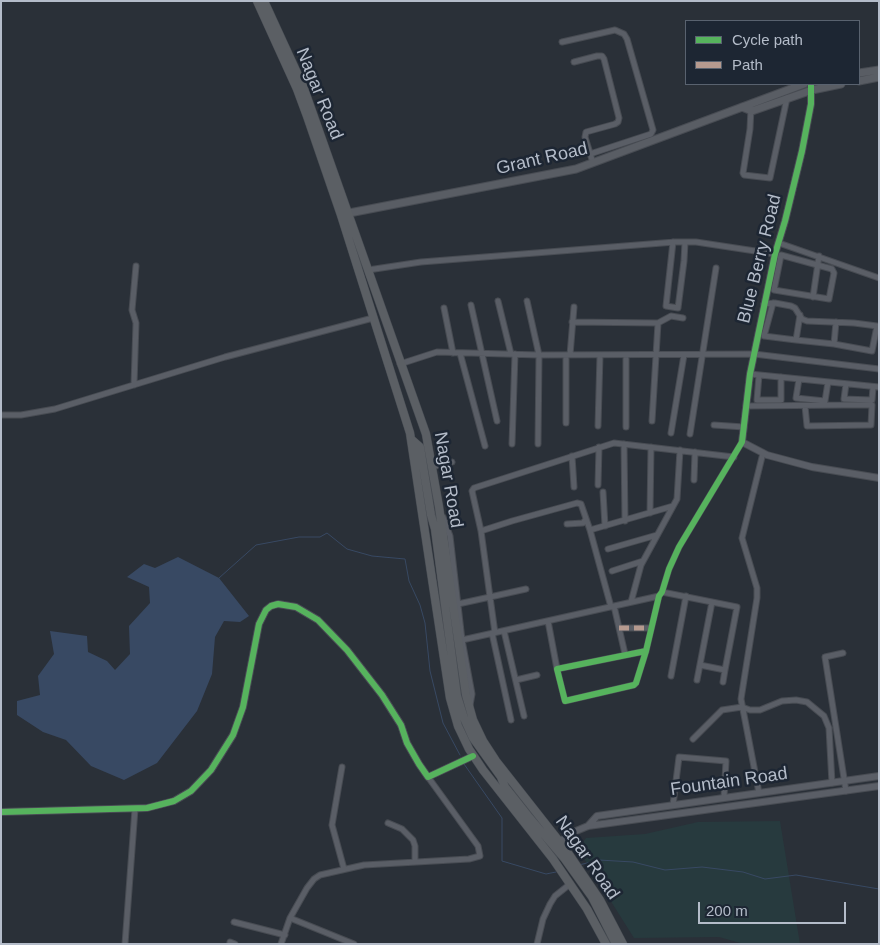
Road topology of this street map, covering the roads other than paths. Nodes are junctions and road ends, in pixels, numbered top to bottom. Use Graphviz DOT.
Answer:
graph roads {
  1 [pos="257,1"];
  2 [pos="264,1"];
  3 [pos="562,42"];
  4 [pos="574,62"];
  5 [pos="879,70"];
  6 [pos="860,73"];
  7 [pos="879,77"];
  8 [pos="860,81"];
  9 [pos="802,85"];
  10 [pos="831,85"];
  11 [pos="812,87"];
  12 [pos="787,98"];
  13 [pos="751,108"];
  14 [pos="590,154"];
  15 [pos="593,164"];
  16 [pos="345,214"];
  17 [pos="673,242"];
  18 [pos="685,242"];
  19 [pos="779,242"];
  20 [pos="775,254"];
  21 [pos="819,256"];
  22 [pos="818,264"];
  23 [pos="136,266"];
  24 [pos="716,268"];
  25 [pos="368,270"];
  26 [pos="879,278"];
  27 [pos="813,297"];
  28 [pos="498,301"];
  29 [pos="528,301"];
  30 [pos="764,302"];
  31 [pos="773,303"];
  32 [pos="471,305"];
  33 [pos="574,307"];
  34 [pos="444,308"];
  35 [pos="800,315"];
  36 [pos="373,318"];
  37 [pos="683,318"];
  38 [pos="572,322"];
  39 [pos="836,322"];
  40 [pos="658,323"];
  41 [pos="796,340"];
  42 [pos="834,344"];
  43 [pos="453,353"];
  44 [pos="460,353"];
  45 [pos="482,353"];
  46 [pos="513,354"];
  47 [pos="754,354"];
  48 [pos="540,355"];
  49 [pos="568,355"];
  50 [pos="600,355"];
  51 [pos="626,355"];
  52 [pos="656,355"];
  53 [pos="684,355"];
  54 [pos="703,355"];
  55 [pos="400,364"];
  56 [pos="879,369"];
  57 [pos="750,374"];
  58 [pos="759,375"];
  59 [pos="781,377"];
  60 [pos="799,379"];
  61 [pos="828,382"];
  62 [pos="846,384"];
  63 [pos="134,385"];
  64 [pos="876,387"];
  65 [pos="746,406"];
  66 [pos="805,406"];
  67 [pos="1,415"];
  68 [pos="497,421"];
  69 [pos="652,421"];
  70 [pos="566,422"];
  71 [pos="714,425"];
  72 [pos="598,426"];
  73 [pos="626,427"];
  74 [pos="744,427"];
  75 [pos="424,428"];
  76 [pos="671,433"];
  77 [pos="690,434"];
  78 [pos="410,436"];
  79 [pos="742,442"];
  80 [pos="512,444"];
  81 [pos="538,444"];
  82 [pos="624,444"];
  83 [pos="485,446"];
  84 [pos="651,447"];
  85 [pos="599,448"];
  86 [pos="680,450"];
  87 [pos="695,452"];
  88 [pos="763,453"];
  89 [pos="572,456"];
  90 [pos="734,457"];
  91 [pos="452,462"];
  92 [pos="432,467"];
  93 [pos="879,478"];
  94 [pos="694,480"];
  95 [pos="598,485"];
  96 [pos="574,487"];
  97 [pos="603,492"];
  98 [pos="674,506"];
  99 [pos="439,507"];
  100 [pos="650,513"];
  101 [pos="586,519"];
  102 [pos="625,521"];
  103 [pos="567,524"];
  104 [pos="605,526"];
  105 [pos="590,530"];
  106 [pos="482,531"];
  107 [pos="657,535"];
  108 [pos="608,549"];
  109 [pos="643,561"];
  110 [pos="612,571"];
  111 [pos="526,588"];
  112 [pos="661,594"];
  113 [pos="686,596"];
  114 [pos="490,597"];
  115 [pos="631,602"];
  116 [pos="712,602"];
  117 [pos="458,604"];
  118 [pos="612,606"];
  119 [pos="548,621"];
  120 [pos="619,628"];
  121 [pos="651,628"];
  122 [pos="504,630"];
  123 [pos="493,633"];
  124 [pos="462,640"];
  125 [pos="646,650"];
  126 [pos="842,653"];
  127 [pos="626,654"];
  128 [pos="700,666"];
  129 [pos="557,669"];
  130 [pos="725,670"];
  131 [pos="537,676"];
  132 [pos="671,676"];
  133 [pos="516,680"];
  134 [pos="697,680"];
  135 [pos="722,682"];
  136 [pos="469,706"];
  137 [pos="742,707"];
  138 [pos="524,716"];
  139 [pos="511,720"];
  140 [pos="693,739"];
  141 [pos="474,756"];
  142 [pos="342,767"];
  143 [pos="879,776"];
  144 [pos="428,777"];
  145 [pos="845,782"];
  146 [pos="832,783"];
  147 [pos="879,786"];
  148 [pos="846,791"];
  149 [pos="759,793"];
  150 [pos="727,797"];
  151 [pos="674,805"];
  152 [pos="731,807"];
  153 [pos="135,809"];
  154 [pos="1,812"];
  155 [pos="388,823"];
  156 [pos="588,826"];
  157 [pos="538,840"];
  158 [pos="557,844"];
  159 [pos="415,862"];
  160 [pos="574,867"];
  161 [pos="344,869"];
  162 [pos="570,884"];
  163 [pos="290,918"];
  164 [pos="234,922"];
  165 [pos="284,935"];
  166 [pos="125,944"];
  167 [pos="281,944"];
  168 [pos="354,944"];
  169 [pos="537,944"];
  170 [pos="606,944"];
  171 [pos="616,944"];
  172 [pos="624,944"];
  1 -- 16 [label="highway, Nagar Road"];
  2 -- 16 [label="highway, Nagar Road"];
  3 -- 14 [label="street"];
  4 -- 14 [label="street"];
  5 -- 6 [label="main road"];
  7 -- 8 [label="main road"];
  9 -- 13 [label="main road, Grant Road"];
  10 -- 11 [label="main road, Grant Road"];
  11 -- 12 [label="main road, Grant Road"];
  11 -- 19 [label="street, Blue Berry Road"];
  12 -- 13 [label="main road, Grant Road"];
  12 -- 13 [label="street"];
  13 -- 15 [label="main road, Grant Road"];
  14 -- 15 [label="street"];
  15 -- 16 [label="main road, Grant Road"];
  16 -- 25 [label="highway, Nagar Road"];
  16 -- 36 [label="highway, Nagar Road"];
  17 -- 18 [label="street"];
  17 -- 18 [label="street"];
  17 -- 25 [label="street"];
  18 -- 20 [label="street"];
  19 -- 20 [label="street, Blue Berry Road"];
  19 -- 21 [label="street"];
  20 -- 30 [label="street, Blue Berry Road"];
  21 -- 22 [label="street"];
  21 -- 26 [label="street"];
  22 -- 27 [label="street"];
  22 -- 27 [label="street"];
  22 -- 27 [label="street"];
  23 -- 63 [label="street"];
  24 -- 54 [label="street"];
  25 -- 55 [label="highway, Nagar Road"];
  28 -- 46 [label="street"];
  29 -- 48 [label="street"];
  30 -- 31 [label="street"];
  30 -- 47 [label="street, Blue Berry Road"];
  31 -- 35 [label="street"];
  31 -- 41 [label="street"];
  32 -- 45 [label="street"];
  33 -- 38 [label="street"];
  34 -- 43 [label="street"];
  35 -- 39 [label="street"];
  35 -- 41 [label="street"];
  36 -- 63 [label="street"];
  36 -- 78 [label="highway, Nagar Road"];
  37 -- 40 [label="street"];
  38 -- 40 [label="street"];
  38 -- 49 [label="street"];
  39 -- 42 [label="street"];
  39 -- 42 [label="street"];
  40 -- 52 [label="street"];
  41 -- 42 [label="street"];
  43 -- 44 [label="street"];
  43 -- 55 [label="street"];
  44 -- 45 [label="street"];
  44 -- 83 [label="street"];
  45 -- 46 [label="street"];
  45 -- 68 [label="street"];
  46 -- 48 [label="street"];
  46 -- 80 [label="street"];
  47 -- 54 [label="street"];
  47 -- 56 [label="street"];
  47 -- 57 [label="street, Blue Berry Road"];
  48 -- 49 [label="street"];
  48 -- 81 [label="street"];
  49 -- 50 [label="street"];
  49 -- 70 [label="street"];
  50 -- 51 [label="street"];
  50 -- 72 [label="street"];
  51 -- 52 [label="street"];
  51 -- 73 [label="street"];
  52 -- 53 [label="street"];
  52 -- 69 [label="street"];
  53 -- 54 [label="street"];
  53 -- 76 [label="street"];
  54 -- 77 [label="street"];
  55 -- 75 [label="highway, Nagar Road"];
  57 -- 58 [label="street"];
  57 -- 65 [label="street, Blue Berry Road"];
  58 -- 59 [label="street"];
  58 -- 59 [label="street"];
  59 -- 60 [label="street"];
  60 -- 61 [label="street"];
  60 -- 61 [label="street"];
  61 -- 62 [label="street"];
  62 -- 64 [label="street"];
  62 -- 64 [label="street"];
  63 -- 67 [label="street"];
  65 -- 66 [label="street"];
  65 -- 74 [label="street, Blue Berry Road"];
  66 -- 66 [label="street"];
  71 -- 74 [label="street"];
  74 -- 79 [label="street, Blue Berry Road"];
  75 -- 78 [label="highway"];
  75 -- 92 [label="highway, Nagar Road"];
  78 -- 141 [label="highway, Nagar Road"];
  78 -- 158 [label="highway"];
  79 -- 88 [label="street"];
  79 -- 90 [label="street"];
  82 -- 84 [label="street"];
  82 -- 85 [label="street"];
  82 -- 102 [label="street"];
  84 -- 86 [label="street"];
  84 -- 100 [label="street"];
  85 -- 89 [label="street"];
  85 -- 95 [label="street"];
  86 -- 87 [label="street"];
  86 -- 98 [label="street"];
  87 -- 90 [label="street"];
  87 -- 94 [label="street"];
  88 -- 93 [label="street"];
  88 -- 137 [label="street"];
  89 -- 96 [label="street"];
  89 -- 106 [label="street"];
  90 -- 112 [label="street"];
  91 -- 92 [label="street"];
  92 -- 99 [label="highway, Nagar Road"];
  97 -- 104 [label="street"];
  98 -- 100 [label="street"];
  98 -- 107 [label="street"];
  99 -- 117 [label="street"];
  99 -- 136 [label="highway, Nagar Road"];
  100 -- 102 [label="street"];
  101 -- 103 [label="street"];
  101 -- 105 [label="street"];
  101 -- 106 [label="street"];
  102 -- 104 [label="street"];
  104 -- 105 [label="street"];
  105 -- 118 [label="street"];
  106 -- 114 [label="street"];
  107 -- 108 [label="street"];
  107 -- 109 [label="street"];
  109 -- 110 [label="street"];
  109 -- 115 [label="street"];
  111 -- 114 [label="street"];
  112 -- 113 [label="street"];
  112 -- 115 [label="street"];
  112 -- 121 [label="street"];
  113 -- 116 [label="street"];
  113 -- 132 [label="street"];
  114 -- 117 [label="street"];
  114 -- 123 [label="street"];
  115 -- 118 [label="street"];
  116 -- 128 [label="street"];
  116 -- 130 [label="street"];
  117 -- 124 [label="street"];
  118 -- 119 [label="street"];
  118 -- 120 [label="street"];
  119 -- 122 [label="street"];
  119 -- 129 [label="street"];
  120 -- 121 [label="street"];
  120 -- 127 [label="street"];
  121 -- 125 [label="street"];
  122 -- 123 [label="street"];
  122 -- 133 [label="street"];
  123 -- 124 [label="street"];
  123 -- 139 [label="street"];
  124 -- 136 [label="street"];
  125 -- 127 [label="street"];
  125 -- 129 [label="street"];
  126 -- 145 [label="street"];
  127 -- 129 [label="street"];
  128 -- 130 [label="street"];
  128 -- 134 [label="street"];
  130 -- 135 [label="street"];
  131 -- 133 [label="street"];
  133 -- 138 [label="street"];
  136 -- 158 [label="highway, Nagar Road"];
  137 -- 140 [label="street"];
  137 -- 146 [label="street"];
  137 -- 149 [label="street"];
  141 -- 144 [label="street"];
  141 -- 157 [label="highway, Nagar Road"];
  142 -- 161 [label="street"];
  143 -- 145 [label="street, Fountain Road"];
  144 -- 153 [label="street"];
  144 -- 159 [label="street"];
  145 -- 146 [label="street, Fountain Road"];
  145 -- 148 [label="street"];
  146 -- 149 [label="street, Fountain Road"];
  147 -- 148 [label="street, Fountain Road"];
  148 -- 152 [label="street, Fountain Road"];
  149 -- 150 [label="street, Fountain Road"];
  150 -- 151 [label="street, Fountain Road"];
  150 -- 151 [label="street"];
  150 -- 152 [label="street"];
  151 -- 156 [label="street, Fountain Road"];
  152 -- 156 [label="street, Fountain Road"];
  153 -- 154 [label="street"];
  153 -- 166 [label="street"];
  155 -- 159 [label="street"];
  156 -- 158 [label="street, Fountain Road"];
  157 -- 158 [label="highway"];
  157 -- 162 [label="highway, Nagar Road"];
  158 -- 160 [label="highway"];
  159 -- 161 [label="street"];
  160 -- 171 [label="highway"];
  160 -- 172 [label="highway, Nagar Road"];
  161 -- 163 [label="street"];
  162 -- 169 [label="street"];
  162 -- 170 [label="highway, Nagar Road"];
  163 -- 165 [label="street"];
  163 -- 168 [label="street"];
  164 -- 165 [label="street"];
  165 -- 167 [label="street"];
}
